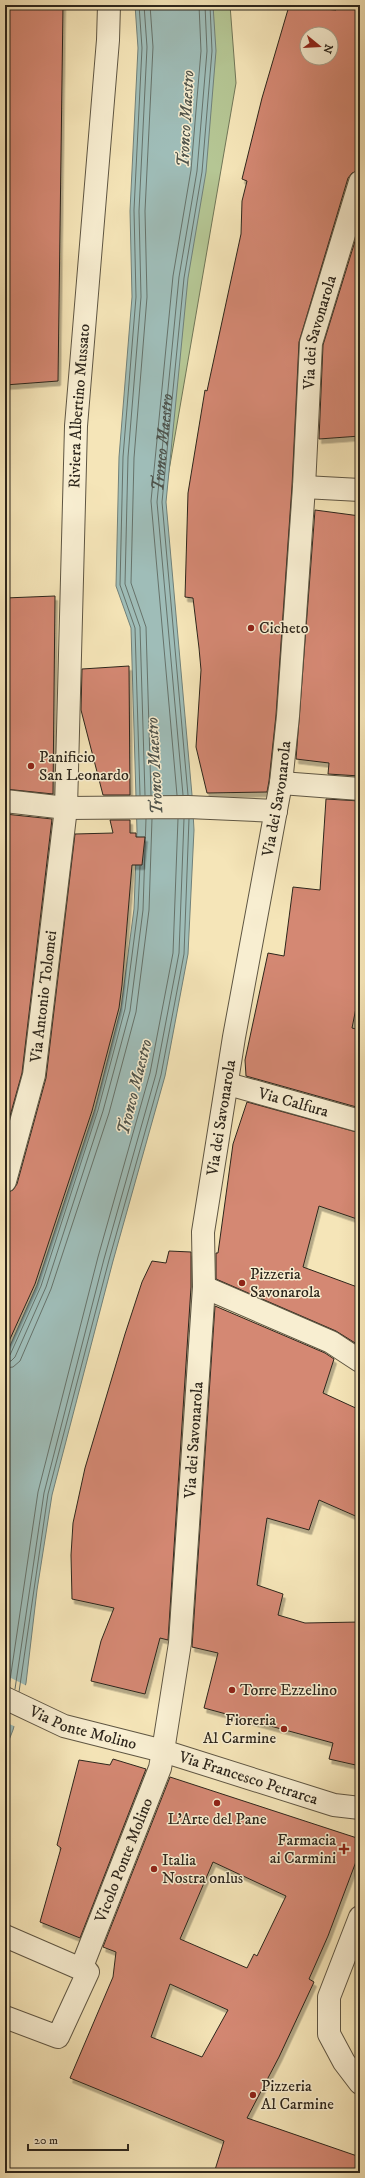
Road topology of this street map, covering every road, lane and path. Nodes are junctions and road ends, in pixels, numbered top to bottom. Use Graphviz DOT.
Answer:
graph roads {
  1 [pos="109,5"];
  2 [pos="360,182"];
  3 [pos="304,487"];
  4 [pos="360,490"];
  5 [pos="281,784"];
  6 [pos="360,789"];
  7 [pos="5,801"];
  8 [pos="66,808"];
  9 [pos="276,811"];
  10 [pos="228,1084"];
  11 [pos="360,1121"];
  12 [pos="5,1181"];
  13 [pos="204,1287"];
  14 [pos="360,1361"];
  15 [pos="5,1698"];
  16 [pos="163,1751"];
  17 [pos="334,1805"];
  18 [pos="360,1808"];
  19 [pos="360,1819"];
  20 [pos="360,1917"];
  21 [pos="5,1936"];
  22 [pos="83,1970"];
  23 [pos="5,2017"];
  24 [pos="360,2083"];
  1 -- 8 [label="street, Riviera Albertino Mussato"];
  2 -- 3 [label="street, Via dei Savonarola"];
  3 -- 4 [label="street"];
  3 -- 5 [label="street, Via dei Savonarola"];
  5 -- 6 [label="street"];
  5 -- 9 [label="street, Via dei Savonarola"];
  7 -- 8 [label="street"];
  8 -- 9 [label="street"];
  8 -- 12 [label="street, Via Antonio Tolomei"];
  9 -- 10 [label="street, Via dei Savonarola"];
  10 -- 11 [label="street, Via Calfura"];
  10 -- 13 [label="street, Via dei Savonarola"];
  13 -- 14 [label="street"];
  13 -- 16 [label="street, Via dei Savonarola"];
  15 -- 16 [label="street, Via Ponte Molino"];
  16 -- 17 [label="street, Via Francesco Petrarca"];
  16 -- 22 [label="street, Vicolo Ponte Molino"];
  17 -- 18 [label="street, Via Francesco Petrarca"];
  17 -- 19 [label="street, Via Francesco Petrarca"];
  20 -- 24 [label="street"];
  21 -- 22 [label="street"];
  22 -- 23 [label="street, Vicolo Ponte Molino"];
}
